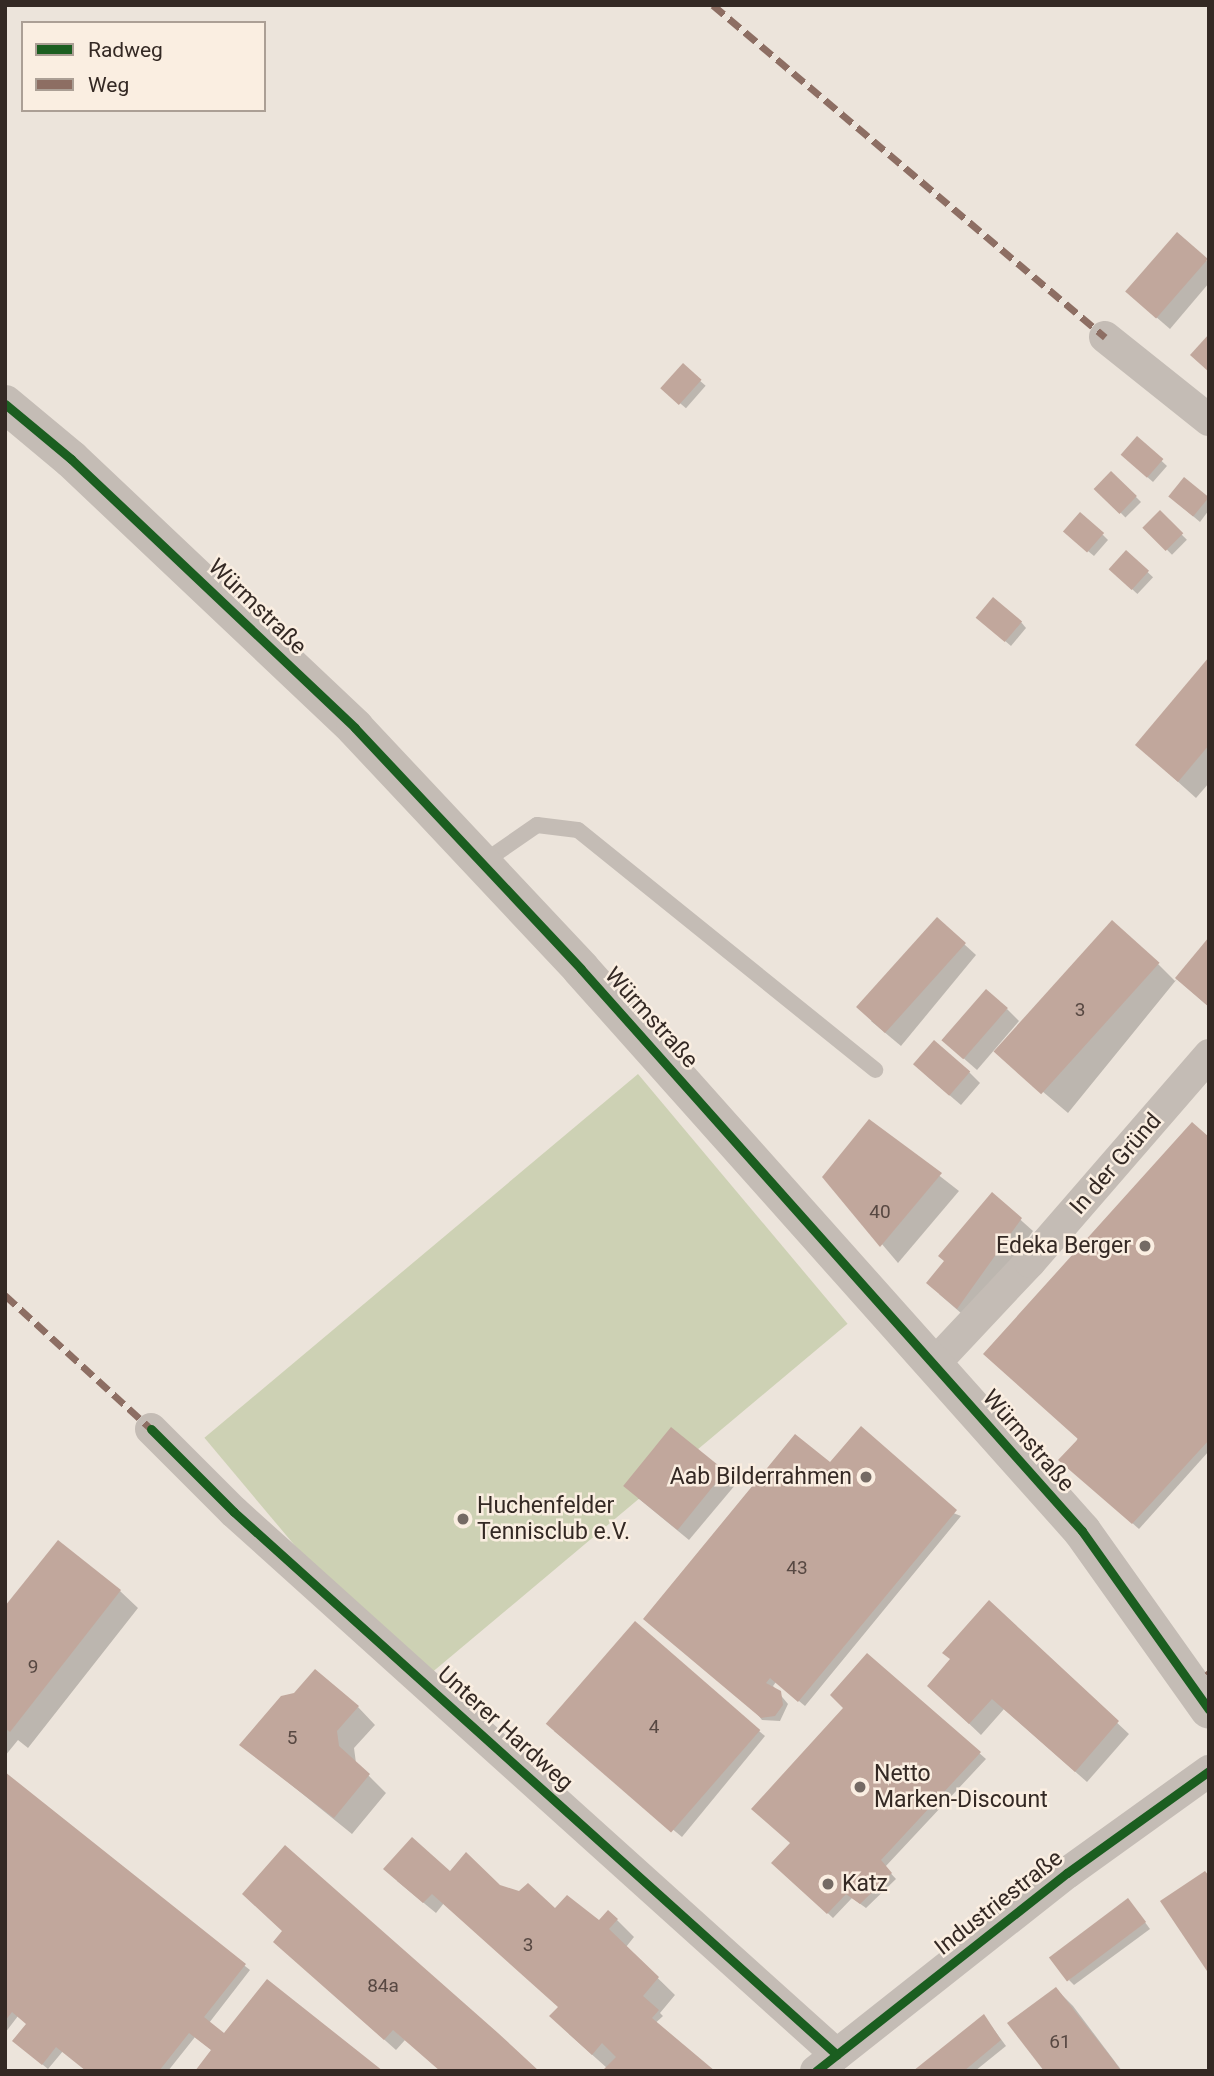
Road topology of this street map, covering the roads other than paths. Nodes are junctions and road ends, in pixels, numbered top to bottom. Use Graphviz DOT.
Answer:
graph roads {
  1 [pos="1105,337"];
  2 [pos="5,404"];
  3 [pos="1209,420"];
  4 [pos="481,863"];
  5 [pos="1209,1055"];
  6 [pos="875,1070"];
  7 [pos="935,1363"];
  8 [pos="151,1429"];
  9 [pos="1209,1710"];
  10 [pos="1209,1771"];
  11 [pos="826,2063"];
  1 -- 3 [label="street"];
  2 -- 4 [label="street, Würmstraße"];
  4 -- 6 [label="lane"];
  4 -- 7 [label="street, Würmstraße"];
  5 -- 7 [label="street, In der Gründ"];
  7 -- 9 [label="street, Würmstraße"];
  8 -- 11 [label="street, Unterer Hardweg"];
  10 -- 11 [label="street, Industriestraße"];
}
